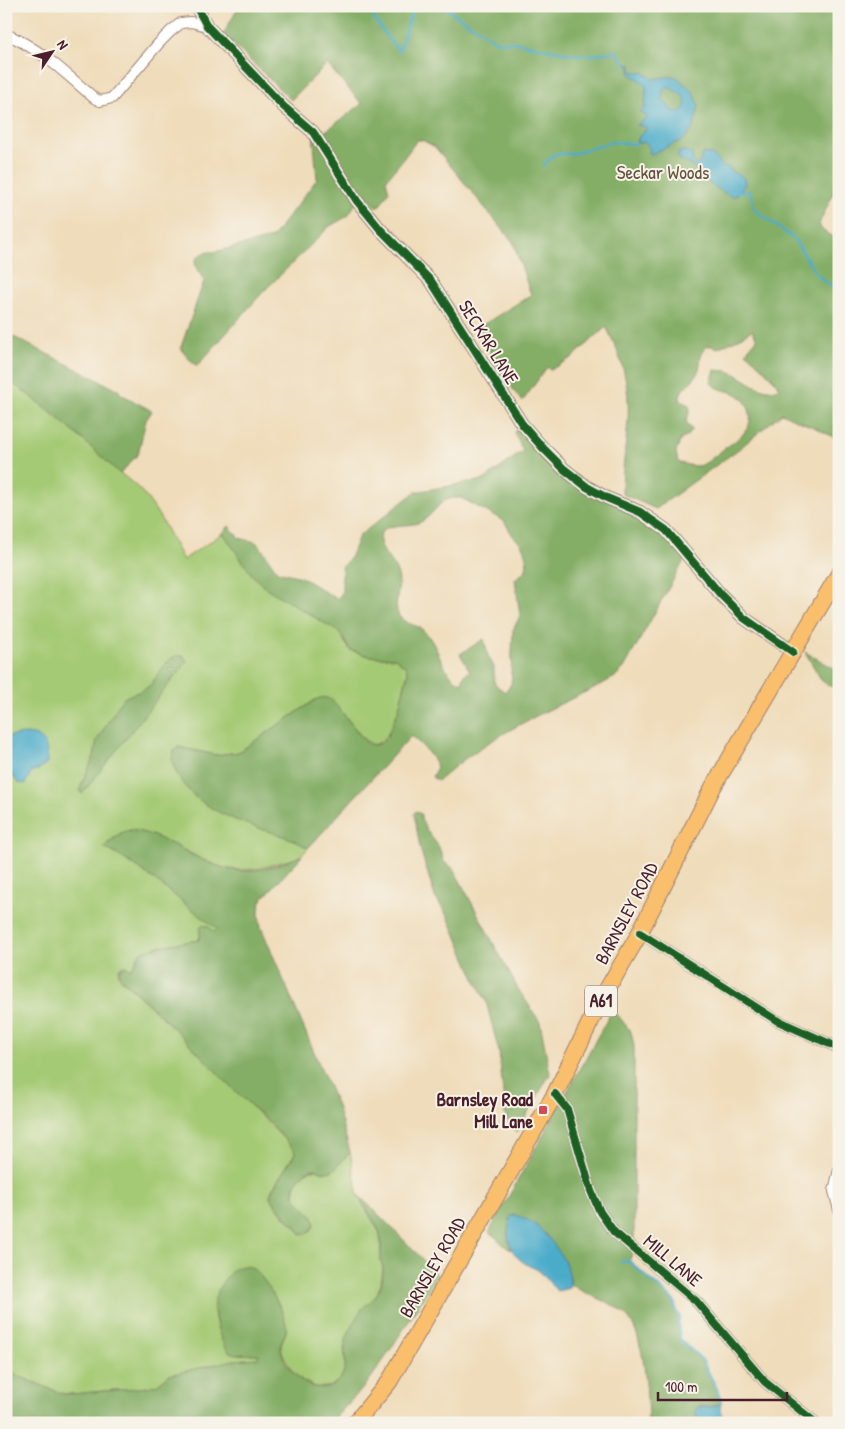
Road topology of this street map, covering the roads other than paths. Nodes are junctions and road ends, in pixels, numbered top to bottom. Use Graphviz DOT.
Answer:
graph roads {
  1 [pos="196,6"];
  2 [pos="207,26"];
  3 [pos="6,34"];
  4 [pos="839,574"];
  5 [pos="793,652"];
  6 [pos="640,933"];
  7 [pos="839,1048"];
  8 [pos="555,1094"];
  9 [pos="839,1170"];
  10 [pos="839,1210"];
  11 [pos="355,1423"];
  12 [pos="816,1423"];
  1 -- 2 [label="street, SECKAR LANE"];
  2 -- 3 [label="street"];
  2 -- 5 [label="street, SECKAR LANE"];
  4 -- 5 [label="main road, BARNSLEY ROAD / A61"];
  5 -- 6 [label="main road, BARNSLEY ROAD / A61"];
  6 -- 7 [label="street"];
  6 -- 8 [label="main road, BARNSLEY ROAD / A61"];
  8 -- 11 [label="main road, BARNSLEY ROAD / A61"];
  8 -- 12 [label="street, MILL LANE"];
  9 -- 10 [label="street"];
}
